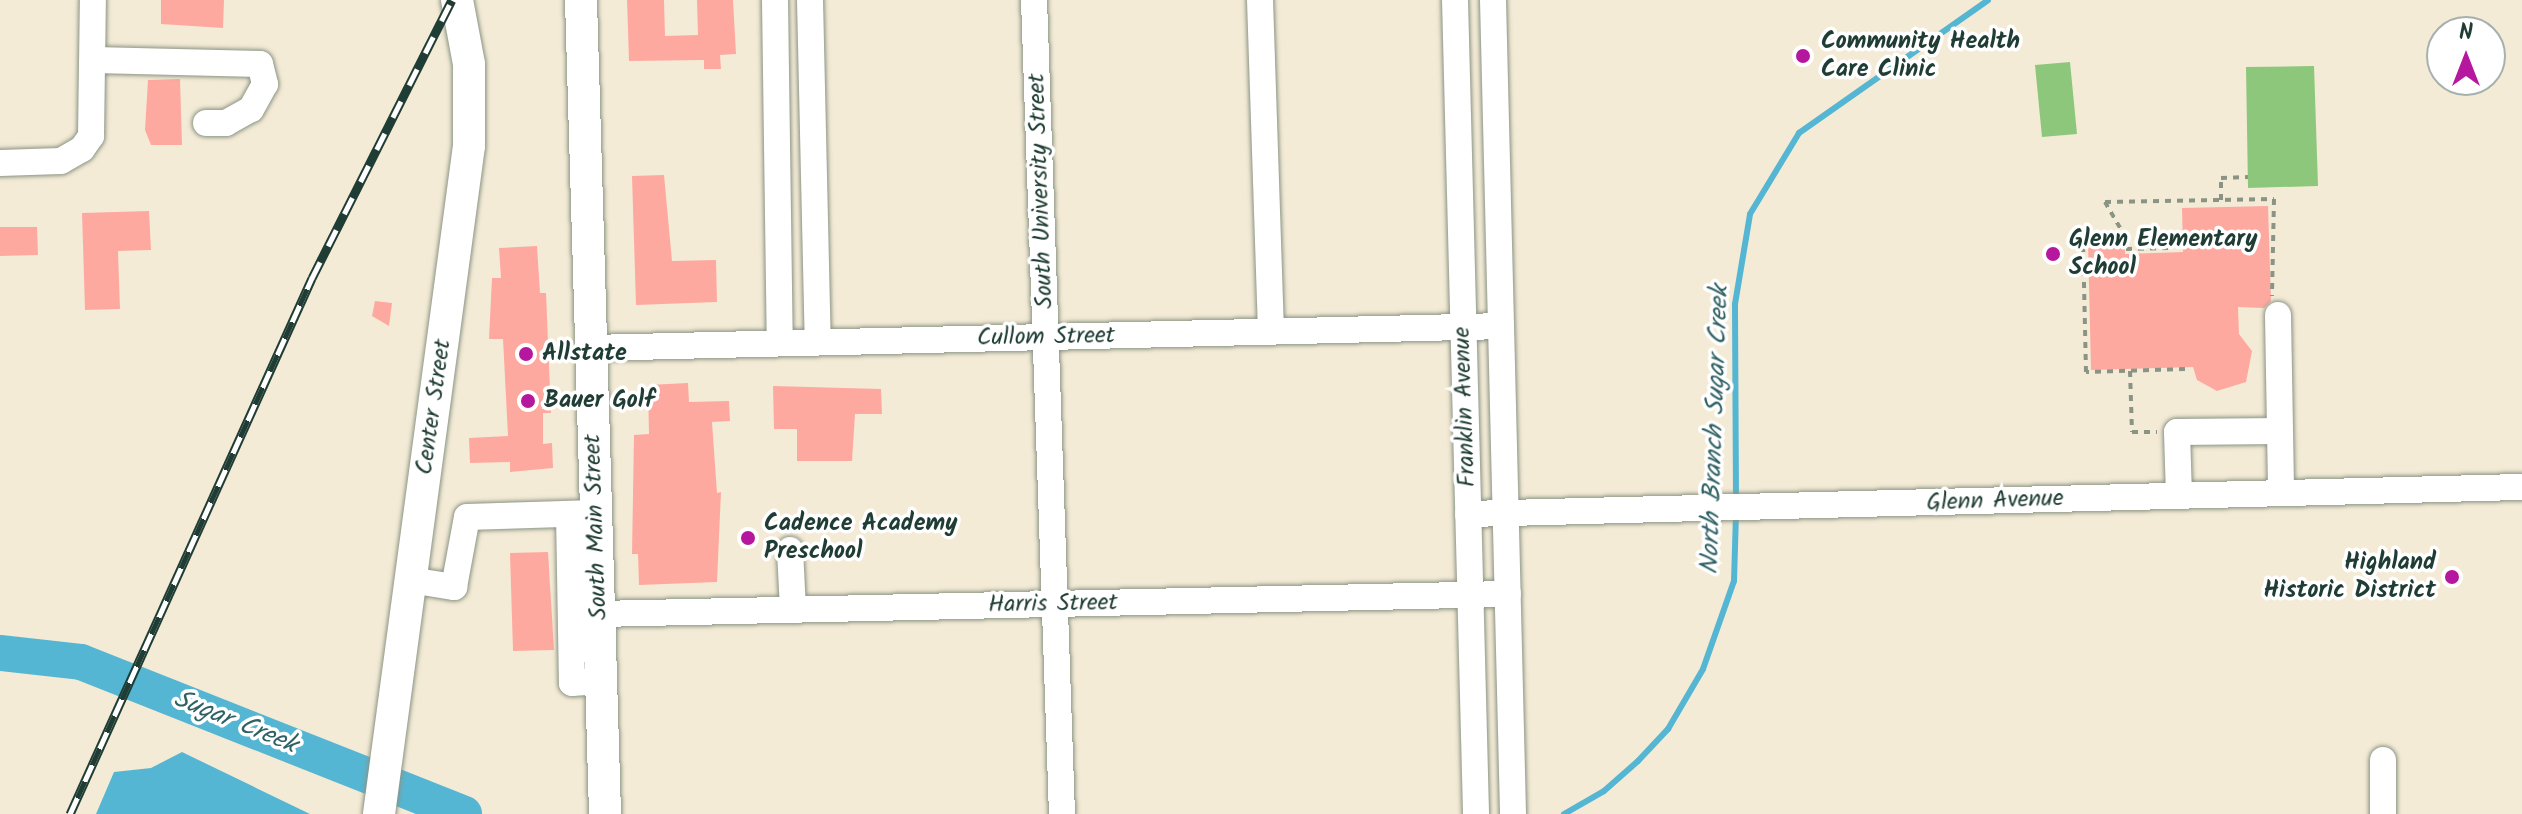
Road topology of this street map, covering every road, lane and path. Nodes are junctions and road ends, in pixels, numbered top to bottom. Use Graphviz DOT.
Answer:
graph roads {
  1 [pos="93,0"];
  2 [pos="457,0"];
  3 [pos="581,0"];
  4 [pos="775,0"];
  5 [pos="810,0"];
  6 [pos="1034,0"];
  7 [pos="1260,0"];
  8 [pos="1455,0"];
  9 [pos="1493,0"];
  10 [pos="94,60"];
  11 [pos="206,123"];
  12 [pos="0,163"];
  13 [pos="2248,177"];
  14 [pos="2221,200"];
  15 [pos="2126,238"];
  16 [pos="2170,248"];
  17 [pos="2275,312"];
  18 [pos="1501,326"];
  19 [pos="1463,327"];
  20 [pos="1271,332"];
  21 [pos="1046,337"];
  22 [pos="818,342"];
  23 [pos="780,343"];
  24 [pos="591,348"];
  25 [pos="2185,369"];
  26 [pos="2130,371"];
  27 [pos="2280,431"];
  28 [pos="2140,432"];
  29 [pos="2522,487"];
  30 [pos="2281,493"];
  31 [pos="2179,496"];
  32 [pos="582,514"];
  33 [pos="1468,514"];
  34 [pos="1507,514"];
  35 [pos="790,550"];
  36 [pos="410,580"];
  37 [pos="1470,594"];
  38 [pos="1508,594"];
  39 [pos="1055,604"];
  40 [pos="793,610"];
  41 [pos="598,614"];
  42 [pos="600,681"];
  43 [pos="2383,760"];
  44 [pos="604,806"];
  45 [pos="379,814"];
  46 [pos="1062,814"];
  47 [pos="1476,814"];
  48 [pos="1513,814"];
  49 [pos="2383,814"];
  1 -- 10 [label="street"];
  2 -- 36 [label="main road, Center Street"];
  3 -- 24 [label="main road, South Main Street"];
  4 -- 23 [label="street"];
  5 -- 22 [label="street"];
  6 -- 21 [label="street, South University Street"];
  7 -- 20 [label="street"];
  8 -- 19 [label="street, Franklin Avenue"];
  9 -- 18 [label="street, Franklin Avenue"];
  10 -- 11 [label="street"];
  10 -- 12 [label="street"];
  13 -- 14 [label="path"];
  14 -- 15 [label="path"];
  14 -- 17 [label="path"];
  15 -- 16 [label="path"];
  15 -- 26 [label="path"];
  17 -- 27 [label="street"];
  18 -- 19 [label="street, Cullom Street"];
  18 -- 34 [label="street, Franklin Avenue"];
  19 -- 20 [label="street, Cullom Street"];
  19 -- 33 [label="street, Franklin Avenue"];
  20 -- 21 [label="street, Cullom Street"];
  21 -- 22 [label="street, Cullom Street"];
  21 -- 39 [label="street, South University Street"];
  22 -- 23 [label="street, Cullom Street"];
  23 -- 24 [label="street, Cullom Street"];
  24 -- 32 [label="main road, South Main Street"];
  25 -- 26 [label="path"];
  26 -- 28 [label="path"];
  27 -- 30 [label="street"];
  27 -- 31 [label="street"];
  29 -- 30 [label="street, Glenn Avenue"];
  30 -- 31 [label="street, Glenn Avenue"];
  31 -- 34 [label="street, Glenn Avenue"];
  32 -- 36 [label="street"];
  32 -- 41 [label="main road, South Main Street"];
  32 -- 42 [label="street"];
  33 -- 34 [label="street, Glenn Avenue"];
  33 -- 37 [label="street, Franklin Avenue"];
  34 -- 38 [label="street, Franklin Avenue"];
  35 -- 40 [label="street"];
  36 -- 45 [label="main road, Center Street"];
  37 -- 38 [label="street, Harris Street"];
  37 -- 39 [label="street, Harris Street"];
  37 -- 47 [label="street, Franklin Avenue"];
  38 -- 48 [label="street, Franklin Avenue"];
  39 -- 40 [label="street, Harris Street"];
  39 -- 46 [label="street, South University Street"];
  40 -- 41 [label="street, Harris Street"];
  41 -- 42 [label="main road, South Main Street"];
  42 -- 44 [label="main road, South Main Street"];
  43 -- 49 [label="street"];
}
